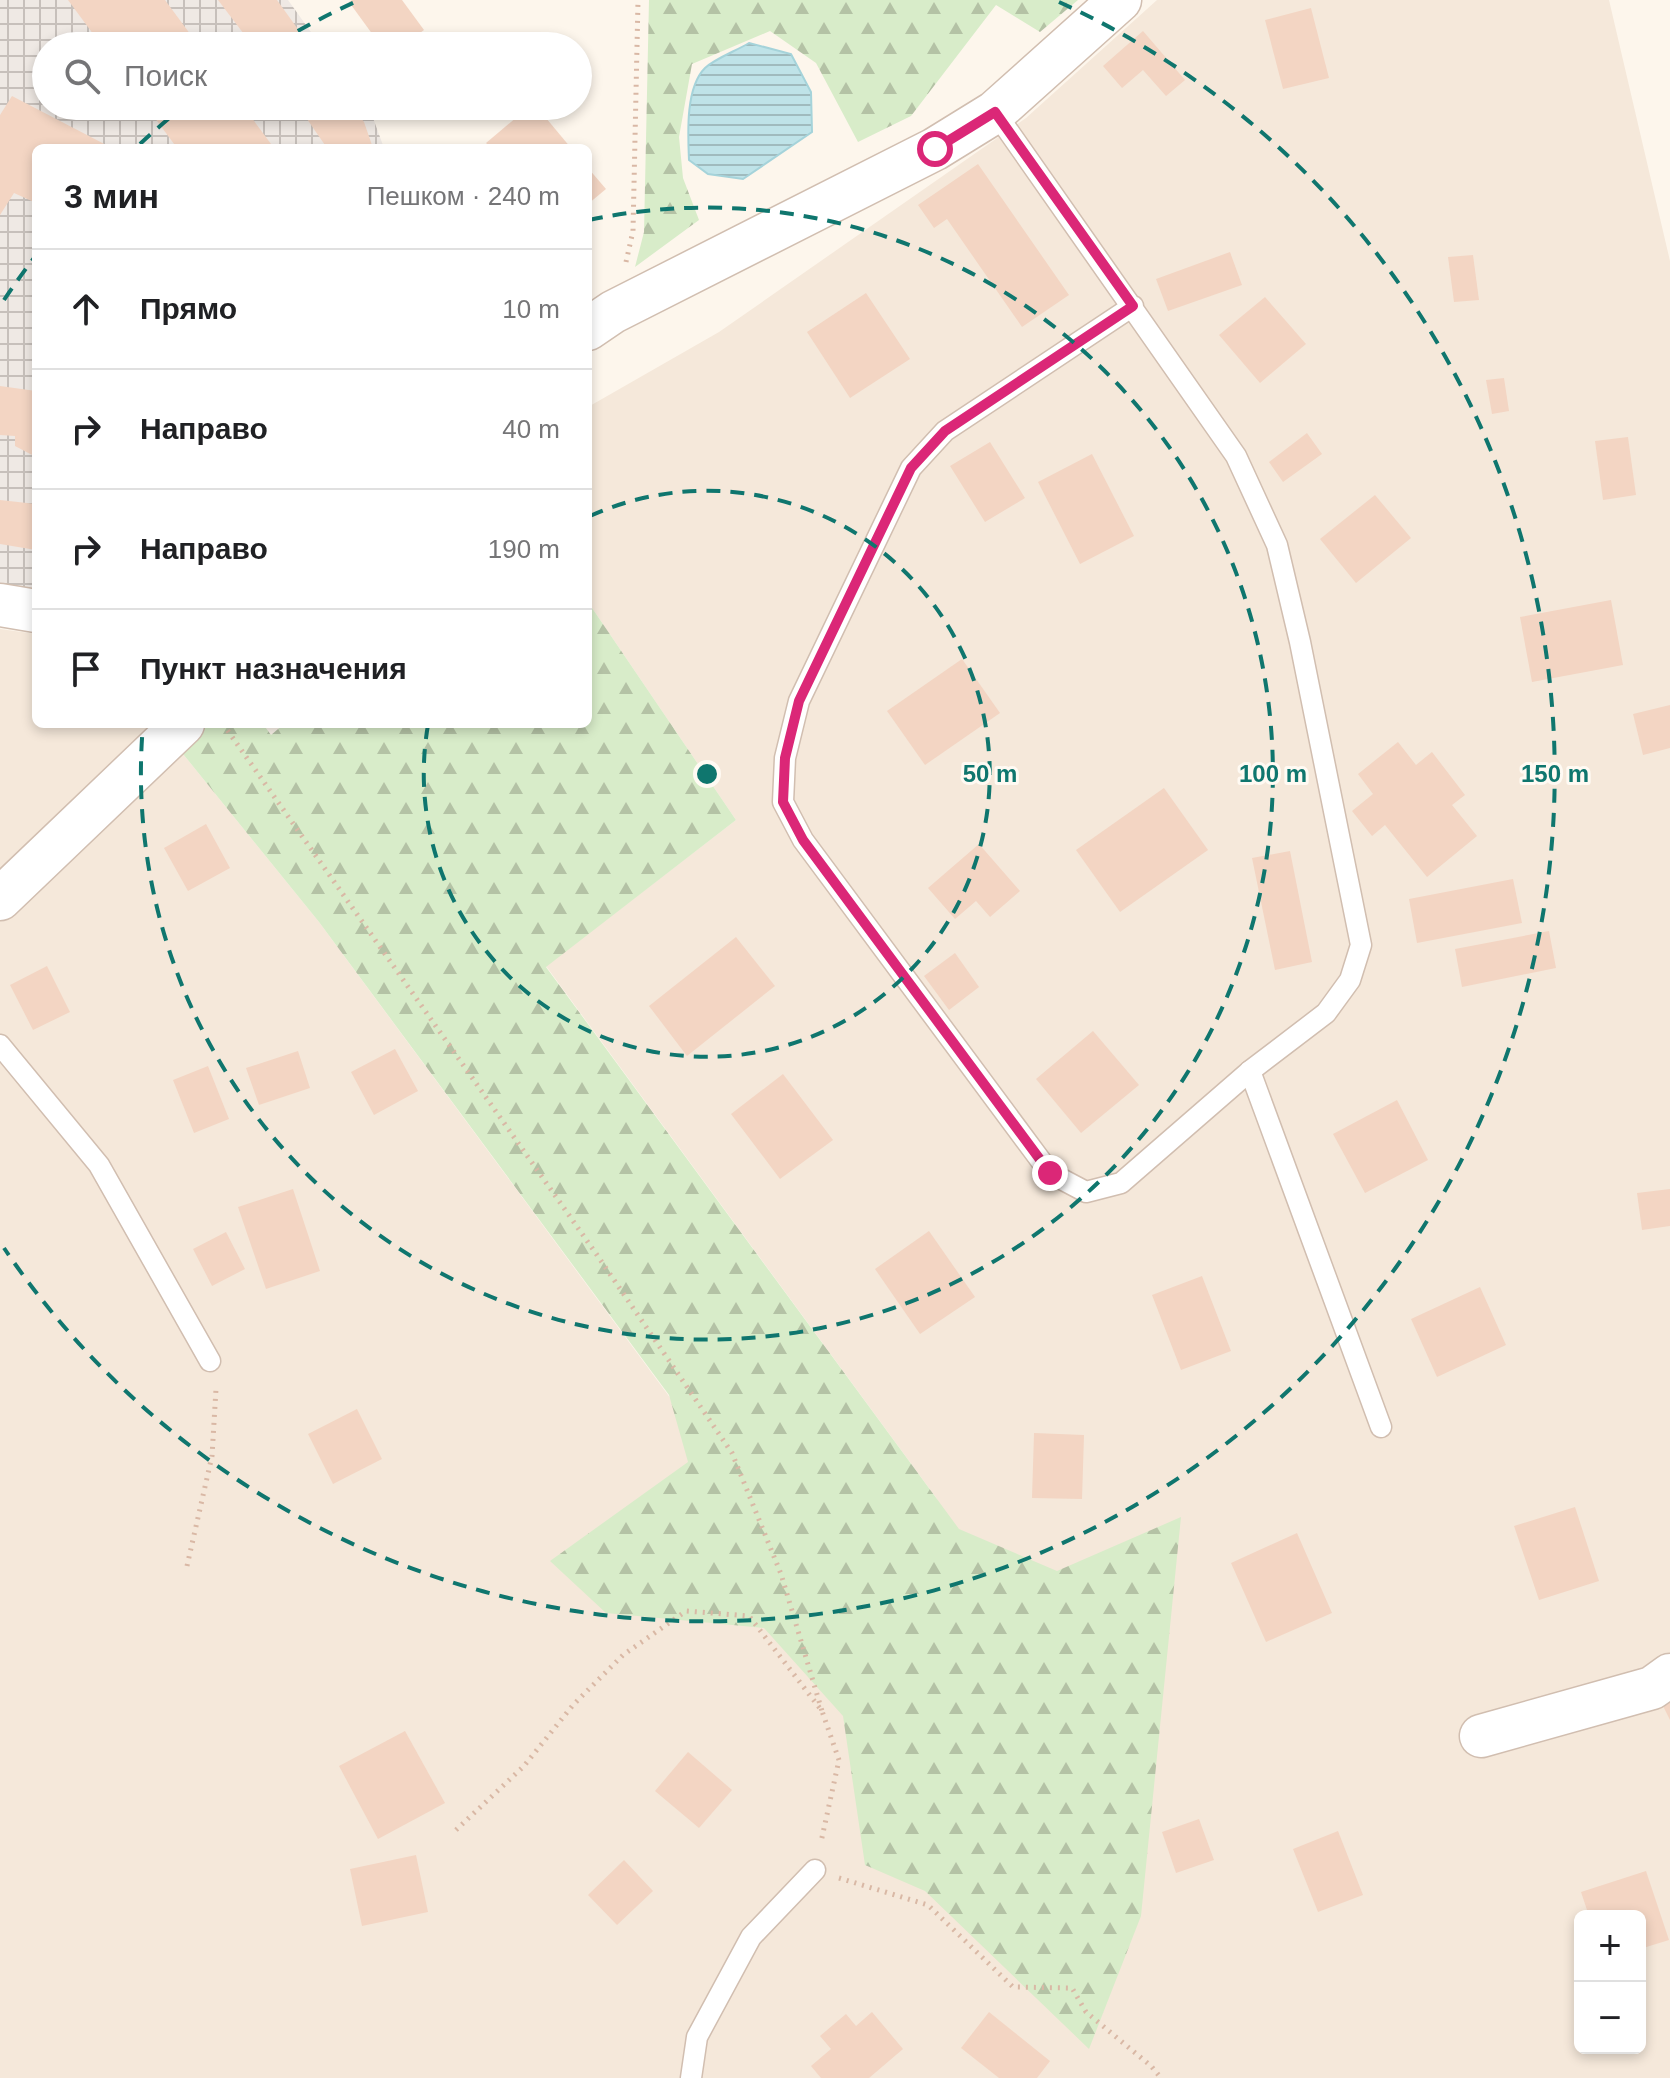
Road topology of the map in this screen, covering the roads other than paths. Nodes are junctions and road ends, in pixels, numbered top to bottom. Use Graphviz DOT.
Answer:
graph roads {
  1 [pos="1120,0"];
  2 [pos="995,112"];
  3 [pos="1133,306"];
  4 [pos="601,321"];
  5 [pos="0,605"];
  6 [pos="32,610"];
  7 [pos="179,728"];
  8 [pos="0,899"];
  9 [pos="0,1045"];
  10 [pos="1250,1071"];
  11 [pos="210,1361"];
  12 [pos="1381,1427"];
  13 [pos="1670,1675"];
  14 [pos="1481,1736"];
  15 [pos="815,1870"];
  16 [pos="691,2078"];
  1 -- 2 [label="street"];
  2 -- 3 [label="lane"];
  2 -- 4 [label="street"];
  3 -- 10 [label="lane"];
  3 -- 10 [label="lane"];
  5 -- 6 [label="street"];
  7 -- 8 [label="street"];
  9 -- 11 [label="lane"];
  10 -- 12 [label="lane"];
  13 -- 14 [label="street"];
  15 -- 16 [label="lane"];
}
